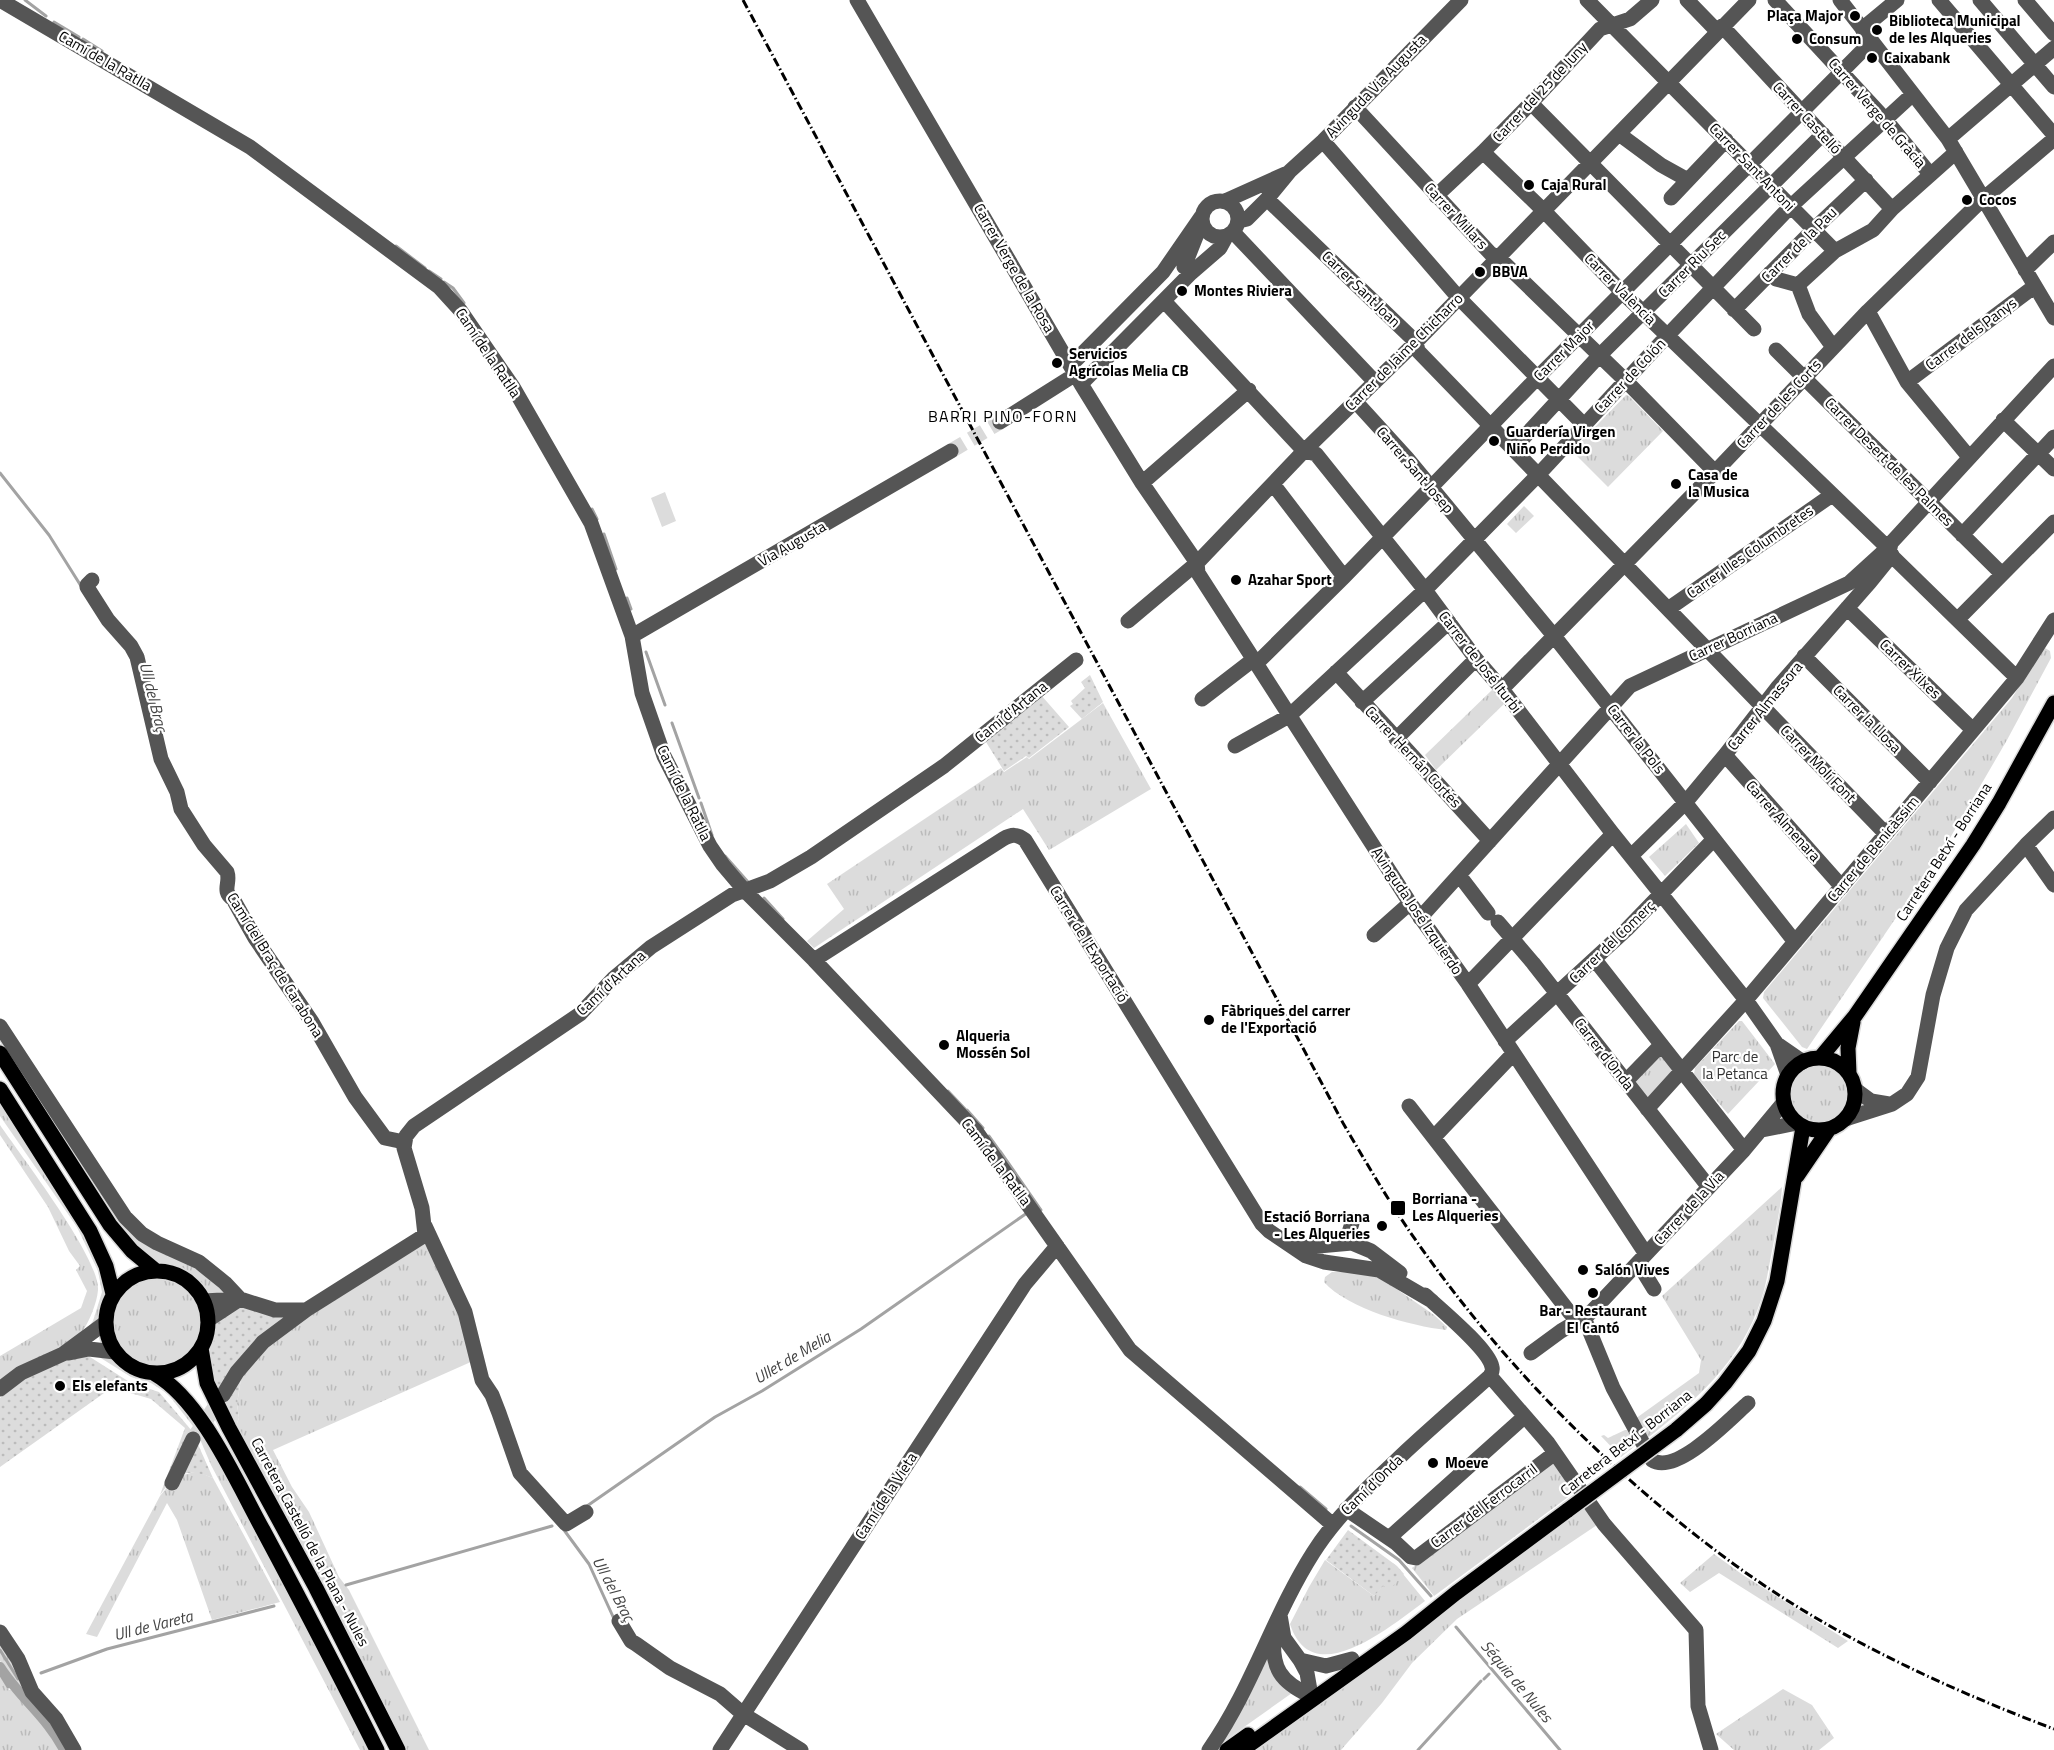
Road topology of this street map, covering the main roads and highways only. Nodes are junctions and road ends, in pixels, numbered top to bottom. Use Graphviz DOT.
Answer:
graph roads {
  1 [pos="2054,703"];
  2 [pos="1855,1016"];
  3 [pos="0,1053"];
  4 [pos="1820,1058"];
  5 [pos="1849,1073"];
  6 [pos="0,1089"];
  7 [pos="1800,1125"];
  8 [pos="1829,1129"];
  9 [pos="1795,1178"];
  10 [pos="155,1270"];
  11 [pos="113,1294"];
  12 [pos="201,1348"];
  13 [pos="155,1374"];
  14 [pos="1427,1616"];
  15 [pos="376,1750"];
  16 [pos="398,1750"];
  17 [pos="1227,1750"];
  18 [pos="1241,1750"];
  1 -- 2 [label="main road, Carretera Betxí - Borriana"];
  2 -- 4 [label="main road, Carretera Betxí - Borriana"];
  2 -- 5 [label="main road, Carretera Betxí - Borriana"];
  3 -- 10 [label="main road"];
  4 -- 5 [label="main road"];
  4 -- 7 [label="main road"];
  5 -- 8 [label="main road"];
  6 -- 11 [label="main road"];
  7 -- 8 [label="main road"];
  7 -- 9 [label="main road, Carretera Betxí - Borriana"];
  8 -- 9 [label="main road, Carretera Betxí - Borriana"];
  9 -- 14 [label="main road, Carretera Betxí - Borriana, bridge"];
  10 -- 11 [label="main road"];
  10 -- 12 [label="main road"];
  11 -- 13 [label="main road"];
  12 -- 13 [label="main road"];
  12 -- 16 [label="main road, Carretera Castelló de la Plana - Nules"];
  13 -- 15 [label="main road"];
  14 -- 17 [label="main road, Carretera Betxí - Borriana"];
  14 -- 18 [label="main road, Carretera Betxí - Borriana"];
}
